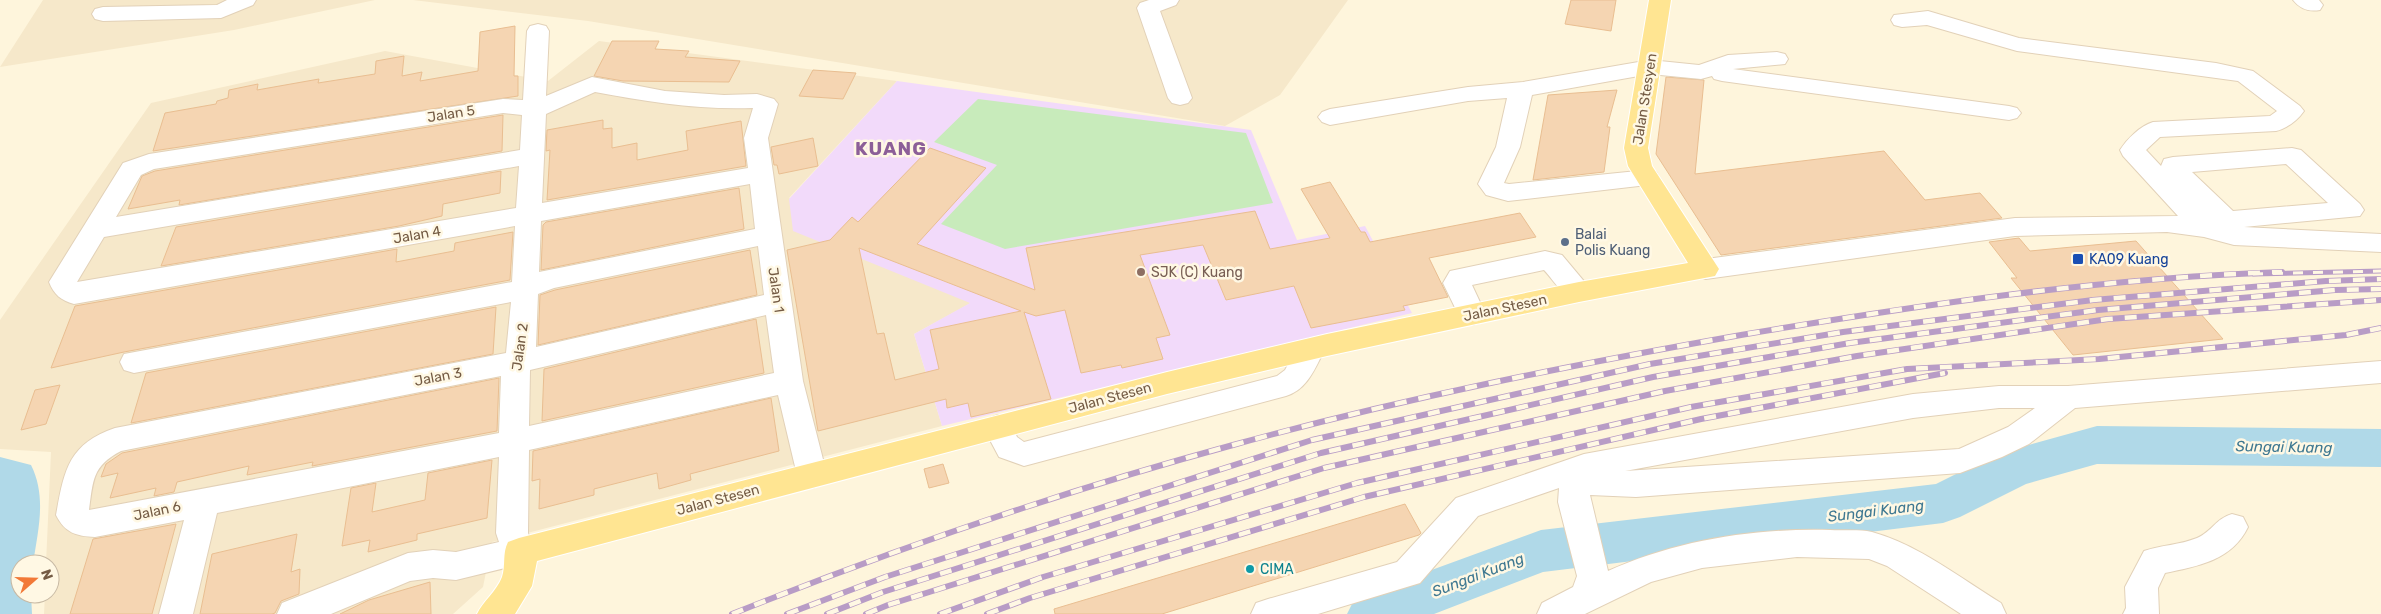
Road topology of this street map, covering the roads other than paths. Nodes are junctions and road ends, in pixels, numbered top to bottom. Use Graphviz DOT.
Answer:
graph roads {
  1 [pos="245,0"];
  2 [pos="1168,0"];
  3 [pos="1660,0"];
  4 [pos="103,14"];
  5 [pos="1902,20"];
  6 [pos="538,31"];
  7 [pos="1777,59"];
  8 [pos="1650,67"];
  9 [pos="1701,72"];
  10 [pos="1523,89"];
  11 [pos="1180,98"];
  12 [pos="534,111"];
  13 [pos="2009,113"];
  14 [pos="1330,117"];
  15 [pos="530,156"];
  16 [pos="759,174"];
  17 [pos="1647,178"];
  18 [pos="2321,213"];
  19 [pos="529,216"];
  20 [pos="2222,228"];
  21 [pos="97,229"];
  22 [pos="768,235"];
  23 [pos="2349,242"];
  24 [pos="2381,243"];
  25 [pos="1706,269"];
  26 [pos="525,289"];
  27 [pos="1578,292"];
  28 [pos="778,302"];
  29 [pos="1472,314"];
  30 [pos="1311,348"];
  31 [pos="134,362"];
  32 [pos="516,362"];
  33 [pos="2381,372"];
  34 [pos="789,381"];
  35 [pos="2068,397"];
  36 [pos="998,427"];
  37 [pos="513,442"];
  38 [pos="97,448"];
  39 [pos="812,475"];
  40 [pos="204,502"];
  41 [pos="2232,527"];
  42 [pos="520,552"];
  43 [pos="1590,586"];
  44 [pos="176,614"];
  45 [pos="294,614"];
  46 [pos="494,614"];
  47 [pos="1268,614"];
  48 [pos="1554,614"];
  49 [pos="1989,614"];
  50 [pos="2140,614"];
  1 -- 4 [label="street"];
  2 -- 11 [label="street"];
  3 -- 8 [label="main road, Jalan Stesyen"];
  5 -- 20 [label="street"];
  6 -- 12 [label="street, Jalan 2"];
  7 -- 9 [label="street"];
  8 -- 9 [label="street"];
  8 -- 10 [label="street"];
  8 -- 17 [label="main road, Jalan Stesyen"];
  9 -- 13 [label="street"];
  10 -- 14 [label="street"];
  10 -- 17 [label="street"];
  12 -- 15 [label="street, Jalan 2"];
  12 -- 16 [label="street, Jalan 1"];
  12 -- 21 [label="street, Jalan 5"];
  15 -- 19 [label="street, Jalan 2"];
  15 -- 21 [label="street"];
  16 -- 19 [label="street, Jalan 4"];
  16 -- 22 [label="street, Jalan 1"];
  17 -- 25 [label="main road, Jalan Stesyen"];
  18 -- 20 [label="street"];
  18 -- 20 [label="street"];
  18 -- 23 [label="street"];
  19 -- 21 [label="street, Jalan 4"];
  19 -- 26 [label="street, Jalan 2"];
  20 -- 23 [label="street"];
  20 -- 25 [label="street"];
  22 -- 26 [label="street"];
  22 -- 28 [label="street, Jalan 1"];
  23 -- 24 [label="street"];
  25 -- 27 [label="main road, Jalan Stesen"];
  26 -- 31 [label="street"];
  26 -- 32 [label="street, Jalan 2"];
  27 -- 29 [label="main road, Jalan Stesen"];
  27 -- 29 [label="street"];
  28 -- 32 [label="street, Jalan 3"];
  28 -- 34 [label="street, Jalan 1"];
  29 -- 30 [label="main road, Jalan Stesen"];
  30 -- 36 [label="street"];
  32 -- 37 [label="street, Jalan 2"];
  32 -- 38 [label="street, Jalan 3"];
  33 -- 35 [label="street"];
  34 -- 37 [label="street"];
  34 -- 39 [label="street, Jalan 1"];
  35 -- 43 [label="street"];
  35 -- 47 [label="street"];
  36 -- 39 [label="main road, Jalan Stesen"];
  37 -- 40 [label="street"];
  37 -- 42 [label="street, Jalan 2"];
  38 -- 40 [label="street, Jalan 6"];
  39 -- 42 [label="main road, Jalan Stesen"];
  40 -- 44 [label="street, Jalan 6"];
  41 -- 50 [label="street"];
  42 -- 45 [label="street"];
  42 -- 46 [label="main road"];
  43 -- 48 [label="street"];
  43 -- 49 [label="street"];
}
